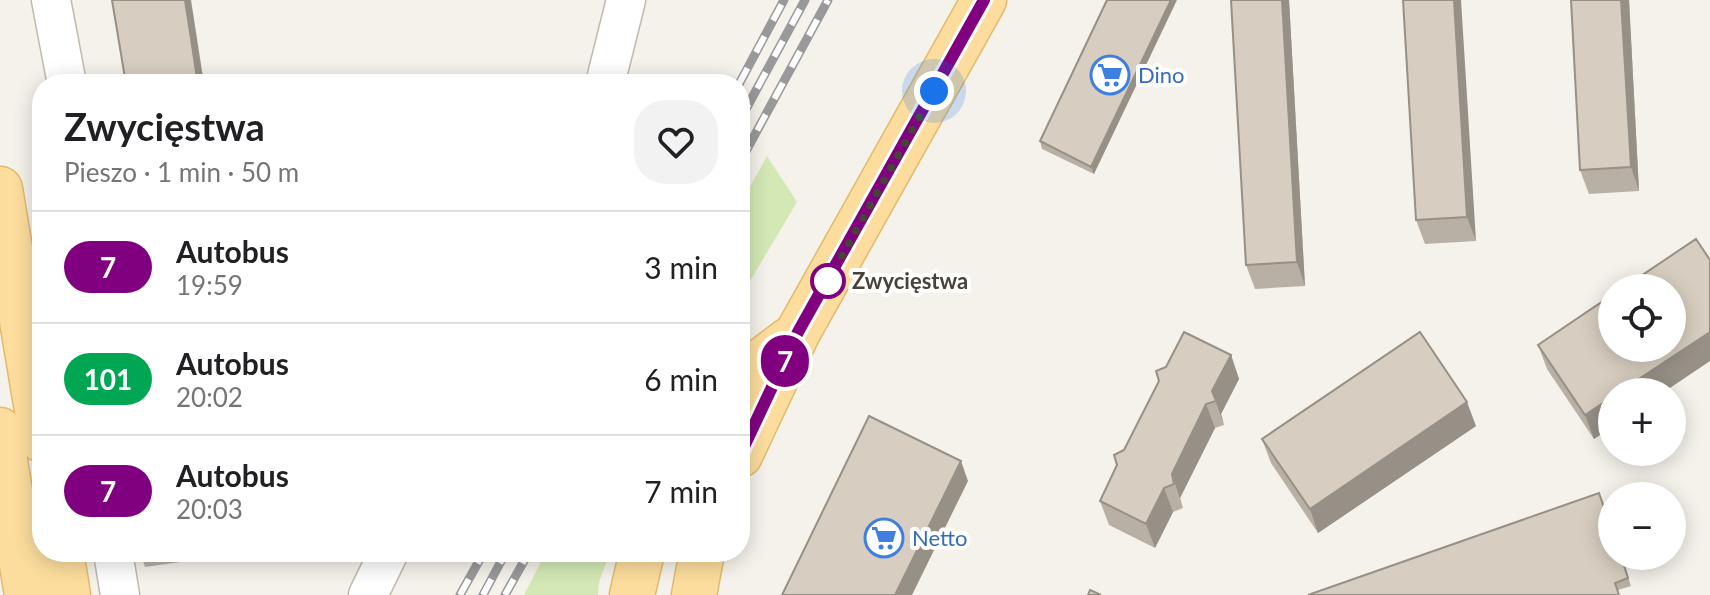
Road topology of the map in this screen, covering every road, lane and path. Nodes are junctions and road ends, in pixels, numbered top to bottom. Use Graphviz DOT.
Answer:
graph roads {
  1 [pos="51,0"];
  2 [pos="626,0"];
  3 [pos="984,0"];
  4 [pos="65,74"];
  5 [pos="608,74"];
  6 [pos="0,189"];
  7 [pos="798,332"];
  8 [pos="750,369"];
  9 [pos="32,380"];
  10 [pos="0,430"];
  11 [pos="750,434"];
  12 [pos="63,562"];
  13 [pos="115,562"];
  14 [pos="384,562"];
  15 [pos="640,562"];
  16 [pos="700,562"];
  17 [pos="27,595"];
  18 [pos="68,595"];
  19 [pos="120,595"];
  20 [pos="368,595"];
  21 [pos="632,595"];
  22 [pos="694,595"];
  1 -- 4 [label="street"];
  2 -- 5 [label="street"];
  3 -- 7 [label="main road"];
  6 -- 9 [label="main road"];
  7 -- 8 [label="main road"];
  7 -- 11 [label="main road"];
  10 -- 17 [label="main road"];
  12 -- 18 [label="main road"];
  13 -- 19 [label="street"];
  14 -- 20 [label="street"];
  15 -- 21 [label="main road"];
  16 -- 22 [label="main road"];
}
